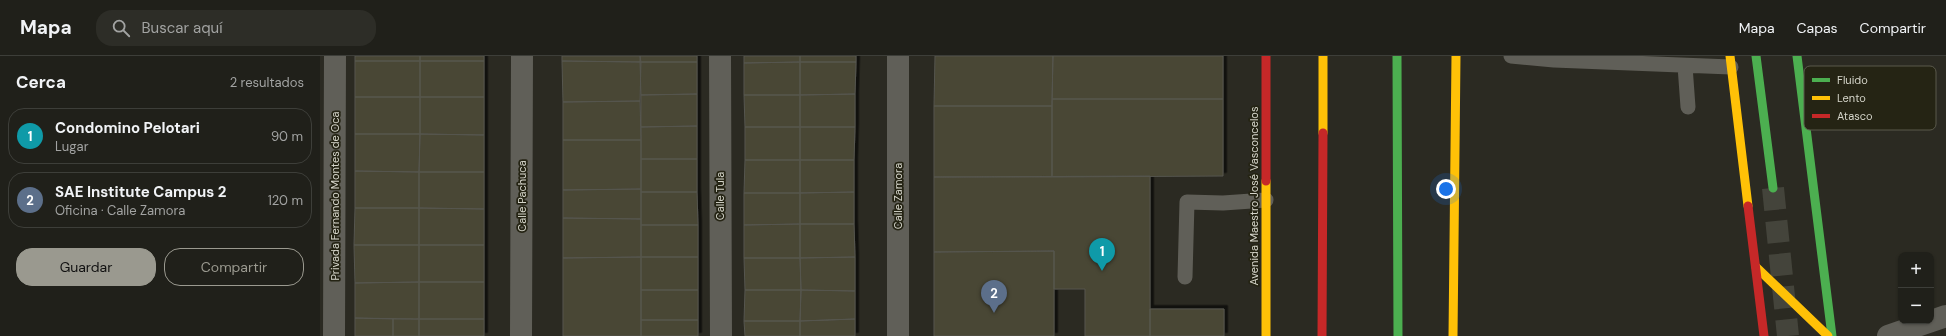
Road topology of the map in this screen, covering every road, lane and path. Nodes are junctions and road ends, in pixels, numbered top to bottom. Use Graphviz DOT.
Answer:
graph roads {
  1 [pos="335,56"];
  2 [pos="522,56"];
  3 [pos="720,56"];
  4 [pos="898,56"];
  5 [pos="1266,56"];
  6 [pos="1324,56"];
  7 [pos="1397,56"];
  8 [pos="1456,56"];
  9 [pos="1511,56"];
  10 [pos="1756,56"];
  11 [pos="1798,56"];
  12 [pos="1730,62"];
  13 [pos="1686,66"];
  14 [pos="1804,105"];
  15 [pos="1688,107"];
  16 [pos="1807,130"];
  17 [pos="1773,188"];
  18 [pos="1266,200"];
  19 [pos="1756,267"];
  20 [pos="1185,277"];
  21 [pos="1946,316"];
  22 [pos="334,336"];
  23 [pos="521,336"];
  24 [pos="721,336"];
  25 [pos="898,336"];
  26 [pos="1266,336"];
  27 [pos="1322,336"];
  28 [pos="1398,336"];
  29 [pos="1453,336"];
  30 [pos="1764,336"];
  31 [pos="1828,336"];
  32 [pos="1832,336"];
  33 [pos="1888,336"];
  1 -- 22 [label="street, Privada Fernando Montes de Oca"];
  2 -- 23 [label="street, Calle Pachuca"];
  3 -- 24 [label="street, Calle Tula"];
  4 -- 25 [label="street, Calle Zamora"];
  5 -- 18 [label="main road, Avenida Maestro José Vasconcelos"];
  6 -- 27 [label="main road"];
  7 -- 28 [label="main road"];
  8 -- 29 [label="main road"];
  9 -- 13 [label="lane"];
  10 -- 17 [label="main road"];
  11 -- 14 [label="main road"];
  12 -- 13 [label="lane"];
  12 -- 19 [label="main road"];
  13 -- 15 [label="lane"];
  16 -- 32 [label="main road"];
  18 -- 20 [label="lane"];
  18 -- 26 [label="main road, Avenida Maestro José Vasconcelos"];
  19 -- 30 [label="main road"];
  19 -- 31 [label="main road"];
  21 -- 33 [label="street"];
}
